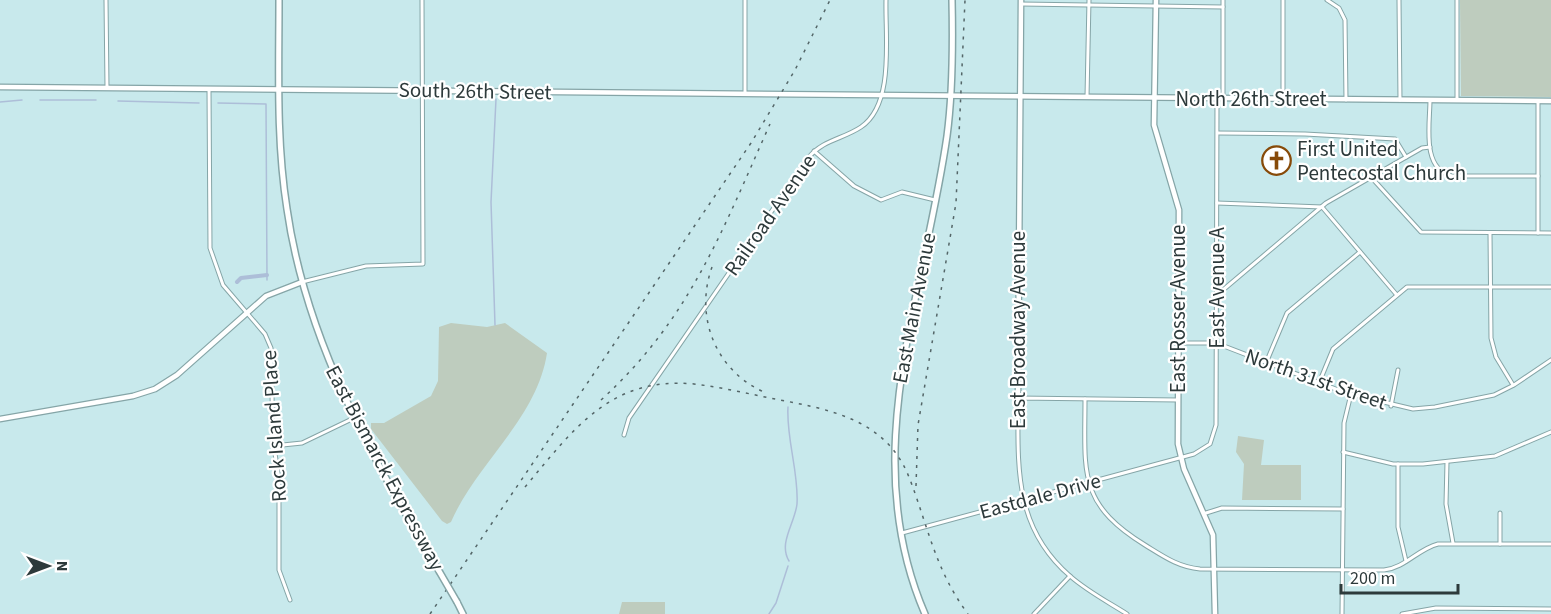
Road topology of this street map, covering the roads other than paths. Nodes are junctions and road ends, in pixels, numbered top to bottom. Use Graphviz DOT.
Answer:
graph roads {
  1 [pos="106,0"];
  2 [pos="279,0"];
  3 [pos="422,0"];
  4 [pos="745,0"];
  5 [pos="886,0"];
  6 [pos="952,0"];
  7 [pos="1223,0"];
  8 [pos="1283,0"];
  9 [pos="1326,0"];
  10 [pos="1399,0"];
  11 [pos="1457,0"];
  12 [pos="1021,2"];
  13 [pos="1089,2"];
  14 [pos="1156,3"];
  15 [pos="1223,7"];
  16 [pos="0,87"];
  17 [pos="107,87"];
  18 [pos="209,89"];
  19 [pos="279,89"];
  20 [pos="422,90"];
  21 [pos="745,94"];
  22 [pos="882,96"];
  23 [pos="951,97"];
  24 [pos="1019,97"];
  25 [pos="1087,98"];
  26 [pos="1154,98"];
  27 [pos="1220,98"];
  28 [pos="1283,99"];
  29 [pos="1346,100"];
  30 [pos="1400,100"];
  31 [pos="1430,100"];
  32 [pos="1457,100"];
  33 [pos="1538,101"];
  34 [pos="1551,101"];
  35 [pos="1217,133"];
  36 [pos="1430,147"];
  37 [pos="814,151"];
  38 [pos="1406,157"];
  39 [pos="1538,176"];
  40 [pos="1371,177"];
  41 [pos="935,200"];
  42 [pos="1217,203"];
  43 [pos="1322,207"];
  44 [pos="1490,233"];
  45 [pos="1538,233"];
  46 [pos="1551,233"];
  47 [pos="1360,252"];
  48 [pos="302,282"];
  49 [pos="1490,287"];
  50 [pos="1551,287"];
  51 [pos="1217,295"];
  52 [pos="1397,295"];
  53 [pos="246,312"];
  54 [pos="1178,343"];
  55 [pos="1216,343"];
  56 [pos="1551,360"];
  57 [pos="1266,363"];
  58 [pos="1398,370"];
  59 [pos="1319,383"];
  60 [pos="1514,385"];
  61 [pos="1351,394"];
  62 [pos="1018,398"];
  63 [pos="1085,399"];
  64 [pos="1178,400"];
  65 [pos="1391,406"];
  66 [pos="354,418"];
  67 [pos="0,419"];
  68 [pos="1551,432"];
  69 [pos="624,435"];
  70 [pos="273,446"];
  71 [pos="1343,452"];
  72 [pos="1181,458"];
  73 [pos="1447,462"];
  74 [pos="1398,464"];
  75 [pos="1088,483"];
  76 [pos="1023,501"];
  77 [pos="1343,509"];
  78 [pos="1206,513"];
  79 [pos="1500,513"];
  80 [pos="900,534"];
  81 [pos="1453,544"];
  82 [pos="1500,544"];
  83 [pos="1551,544"];
  84 [pos="1406,561"];
  85 [pos="1216,569"];
  86 [pos="1342,570"];
  87 [pos="1070,576"];
  88 [pos="290,600"];
  89 [pos="1534,608"];
  90 [pos="1551,609"];
  91 [pos="1408,613"];
  92 [pos="463,614"];
  93 [pos="925,614"];
  94 [pos="1034,614"];
  95 [pos="1127,614"];
  96 [pos="1215,614"];
  97 [pos="1342,614"];
  98 [pos="1402,614"];
  99 [pos="1534,614"];
  1 -- 17 [label="street"];
  2 -- 19 [label="main road, East Bismarck Expressway"];
  3 -- 20 [label="street"];
  4 -- 21 [label="street"];
  5 -- 22 [label="street, Railroad Avenue"];
  6 -- 23 [label="main road, East Main Avenue"];
  7 -- 15 [label="street, East Avenue A"];
  8 -- 28 [label="street"];
  9 -- 29 [label="street"];
  10 -- 30 [label="street"];
  11 -- 32 [label="street"];
  12 -- 13 [label="street"];
  12 -- 24 [label="street, East Broadway Avenue"];
  13 -- 14 [label="street"];
  13 -- 25 [label="street"];
  14 -- 15 [label="street"];
  14 -- 26 [label="street, East Rosser Avenue"];
  15 -- 27 [label="street, East Avenue A"];
  16 -- 17 [label="street, South 26th Street"];
  17 -- 18 [label="street, South 26th Street"];
  18 -- 19 [label="street, South 26th Street"];
  18 -- 53 [label="street, Rock Island Place"];
  19 -- 20 [label="street, South 26th Street"];
  19 -- 48 [label="main road, East Bismarck Expressway"];
  20 -- 21 [label="street, South 26th Street"];
  20 -- 48 [label="street"];
  21 -- 22 [label="street, South 26th Street"];
  22 -- 23 [label="street, South 26th Street"];
  22 -- 37 [label="street, Railroad Avenue"];
  23 -- 24 [label="street, North 26th Street"];
  23 -- 41 [label="main road, East Main Avenue"];
  24 -- 25 [label="street, North 26th Street"];
  24 -- 62 [label="street, East Broadway Avenue"];
  25 -- 26 [label="street, North 26th Street"];
  26 -- 27 [label="street, North 26th Street"];
  26 -- 54 [label="street, East Rosser Avenue"];
  27 -- 28 [label="street, North 26th Street"];
  27 -- 35 [label="street, East Avenue A"];
  28 -- 29 [label="street, North 26th Street"];
  29 -- 30 [label="street, North 26th Street"];
  30 -- 31 [label="street, North 26th Street"];
  31 -- 32 [label="street, North 26th Street"];
  31 -- 36 [label="street"];
  32 -- 33 [label="street, North 26th Street"];
  33 -- 34 [label="street, North 26th Street"];
  33 -- 39 [label="street"];
  35 -- 38 [label="street"];
  35 -- 42 [label="street, East Avenue A"];
  36 -- 38 [label="street"];
  36 -- 39 [label="street"];
  37 -- 41 [label="street"];
  37 -- 69 [label="street, Railroad Avenue"];
  38 -- 40 [label="street"];
  39 -- 45 [label="street"];
  40 -- 43 [label="street"];
  40 -- 44 [label="street"];
  41 -- 80 [label="main road, East Main Avenue"];
  42 -- 43 [label="street"];
  42 -- 51 [label="street, East Avenue A"];
  43 -- 47 [label="street"];
  43 -- 51 [label="street"];
  44 -- 45 [label="street"];
  44 -- 49 [label="street"];
  45 -- 46 [label="street"];
  47 -- 52 [label="street"];
  47 -- 57 [label="street"];
  48 -- 53 [label="street"];
  48 -- 66 [label="main road, East Bismarck Expressway"];
  49 -- 50 [label="street"];
  49 -- 52 [label="street"];
  49 -- 60 [label="street"];
  51 -- 55 [label="street, East Avenue A"];
  52 -- 59 [label="street"];
  53 -- 67 [label="street"];
  53 -- 70 [label="street, Rock Island Place"];
  54 -- 55 [label="street, North 31st Street"];
  54 -- 64 [label="street, East Rosser Avenue"];
  55 -- 57 [label="street, North 31st Street"];
  55 -- 72 [label="street, East Avenue A"];
  56 -- 60 [label="street, North 31st Street"];
  57 -- 59 [label="street, North 31st Street"];
  58 -- 65 [label="street"];
  59 -- 61 [label="street, North 31st Street"];
  60 -- 65 [label="street, North 31st Street"];
  61 -- 65 [label="street, North 31st Street"];
  61 -- 71 [label="street"];
  62 -- 63 [label="street"];
  62 -- 76 [label="street, East Broadway Avenue"];
  63 -- 64 [label="street"];
  63 -- 75 [label="street"];
  64 -- 72 [label="street, East Rosser Avenue"];
  66 -- 70 [label="street"];
  66 -- 92 [label="main road, East Bismarck Expressway, bridge"];
  68 -- 73 [label="street"];
  70 -- 88 [label="street, Rock Island Place"];
  71 -- 74 [label="street"];
  71 -- 77 [label="street"];
  72 -- 75 [label="street, Eastdale Drive"];
  72 -- 78 [label="street, East Rosser Avenue"];
  73 -- 74 [label="street"];
  73 -- 81 [label="street"];
  74 -- 84 [label="street"];
  75 -- 76 [label="street, Eastdale Drive"];
  75 -- 85 [label="street"];
  76 -- 80 [label="street, Eastdale Drive"];
  76 -- 87 [label="street, East Broadway Avenue"];
  77 -- 78 [label="street"];
  77 -- 86 [label="street"];
  78 -- 85 [label="street, East Rosser Avenue"];
  79 -- 82 [label="street"];
  80 -- 93 [label="main road, East Main Avenue"];
  81 -- 82 [label="street"];
  81 -- 84 [label="street"];
  82 -- 83 [label="street"];
  84 -- 86 [label="street"];
  85 -- 86 [label="street"];
  85 -- 96 [label="street, East Rosser Avenue"];
  86 -- 97 [label="street"];
  87 -- 94 [label="street"];
  87 -- 95 [label="street, East Broadway Avenue"];
  89 -- 90 [label="street"];
  89 -- 91 [label="street"];
  89 -- 99 [label="street"];
  91 -- 98 [label="street"];
}
